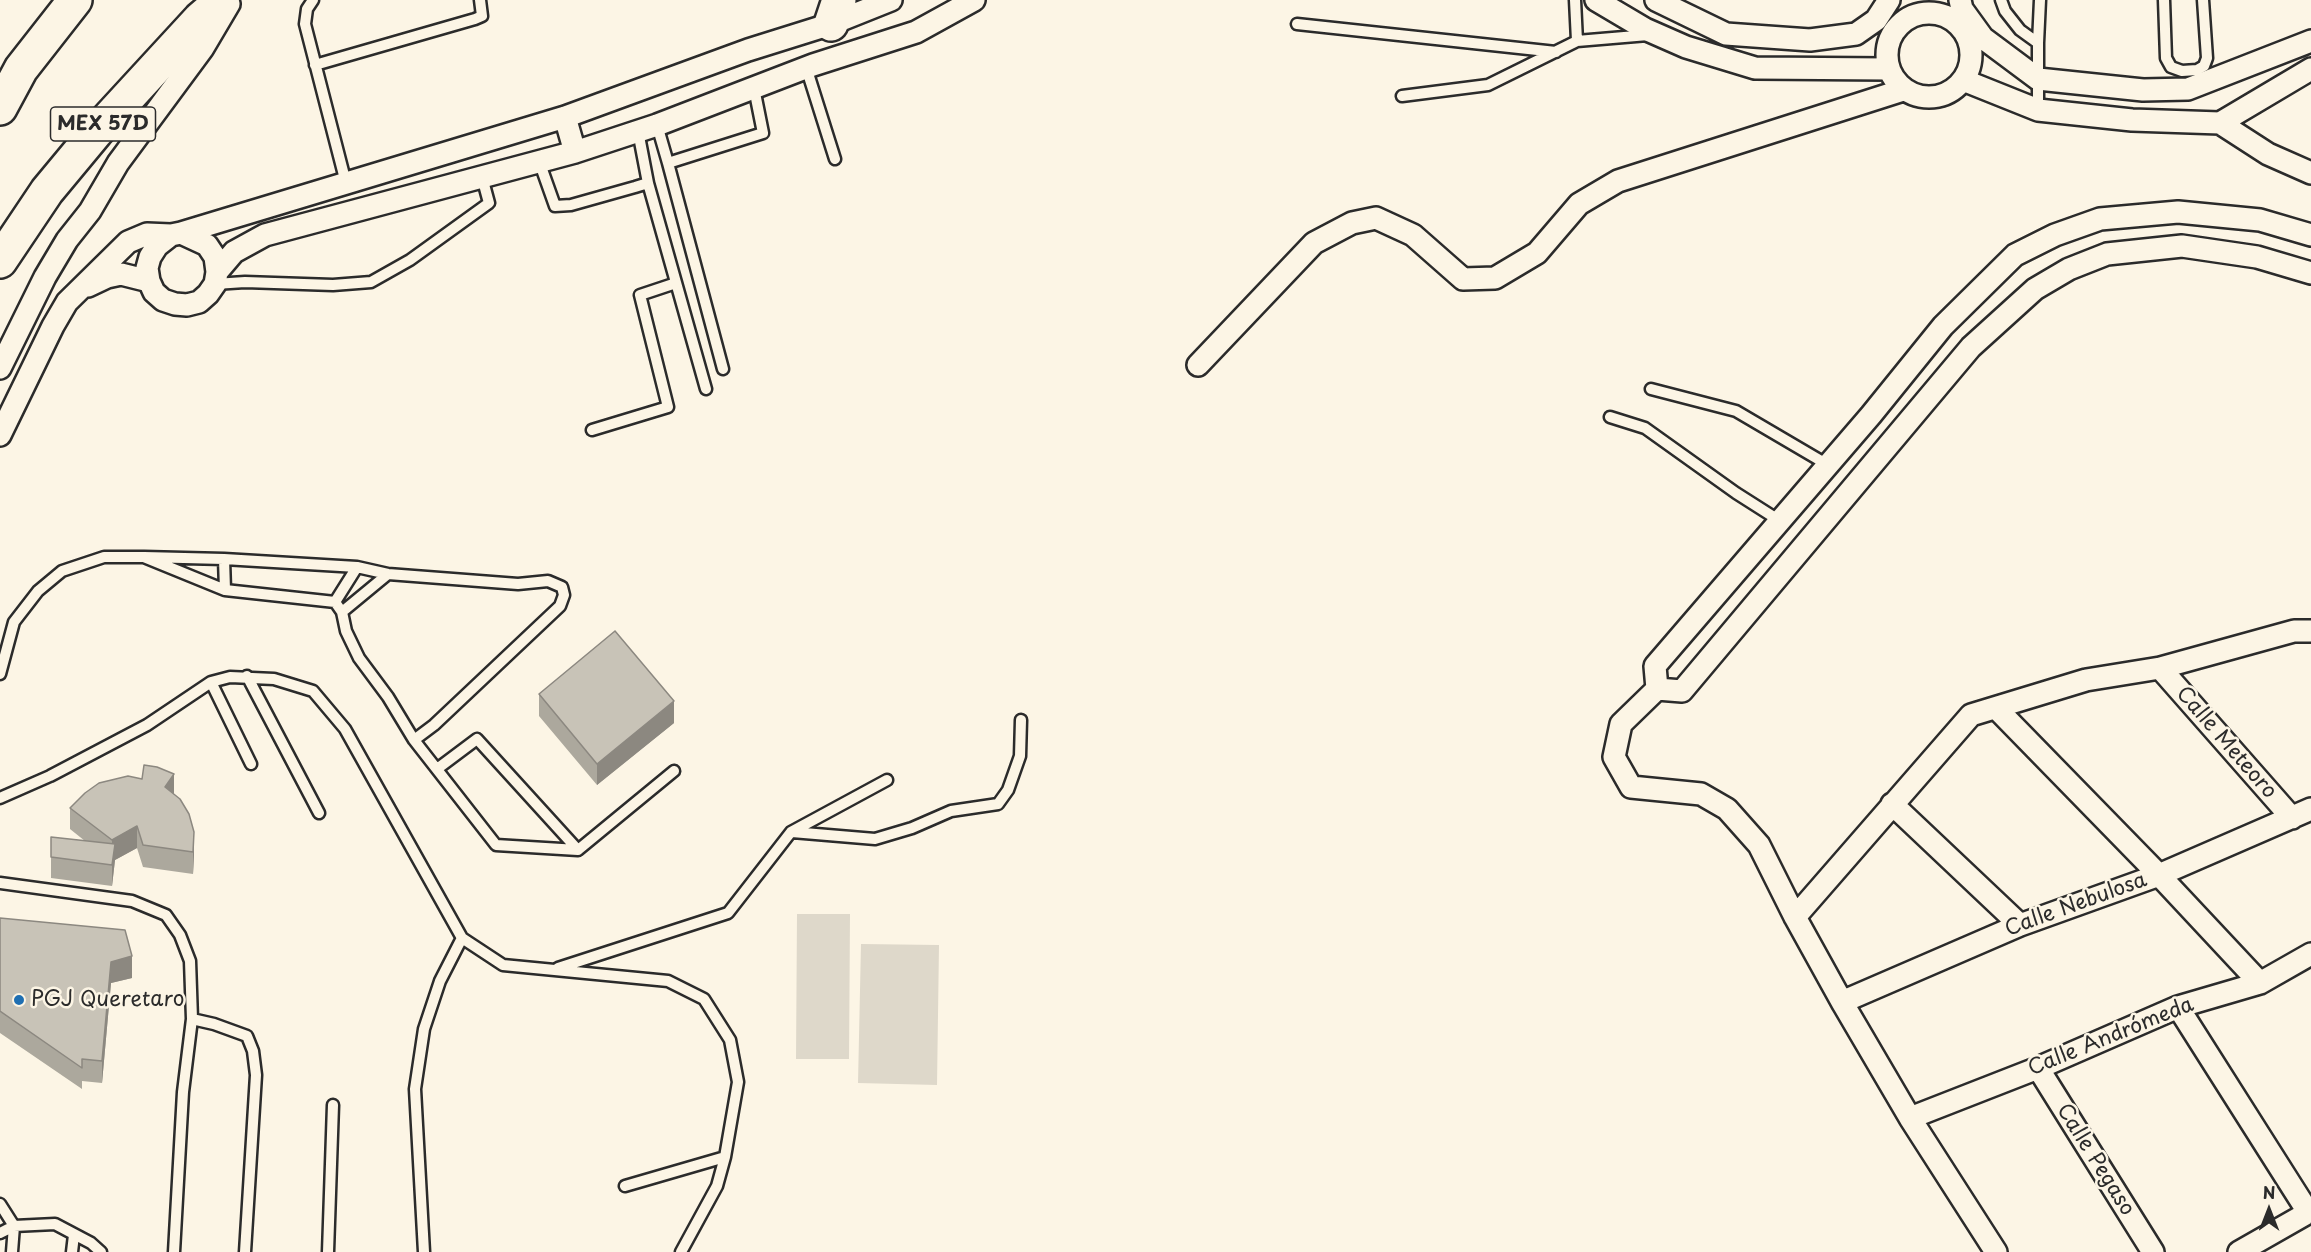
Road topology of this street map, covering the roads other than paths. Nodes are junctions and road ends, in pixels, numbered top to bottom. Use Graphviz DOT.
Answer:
graph roads {
  1 [pos="75,0"];
  2 [pos="222,0"];
  3 [pos="232,0"];
  4 [pos="312,0"];
  5 [pos="480,0"];
  6 [pos="891,0"];
  7 [pos="974,0"];
  8 [pos="1575,0"];
  9 [pos="1596,0"];
  10 [pos="1656,0"];
  11 [pos="1889,0"];
  12 [pos="2001,0"];
  13 [pos="2040,0"];
  14 [pos="2164,0"];
  15 [pos="2203,0"];
  16 [pos="1959,10"];
  17 [pos="835,12"];
  18 [pos="1922,13"];
  19 [pos="1876,20"];
  20 [pos="1297,24"];
  21 [pos="1656,34"];
  22 [pos="1976,39"];
  23 [pos="1577,40"];
  24 [pos="1889,40"];
  25 [pos="2311,42"];
  26 [pos="2038,43"];
  27 [pos="1557,52"];
  28 [pos="315,65"];
  29 [pos="806,67"];
  30 [pos="21,69"];
  31 [pos="1888,69"];
  32 [pos="2311,69"];
  33 [pos="2037,79"];
  34 [pos="1963,80"];
  35 [pos="754,88"];
  36 [pos="1904,90"];
  37 [pos="2143,90"];
  38 [pos="0,93"];
  39 [pos="1402,96"];
  40 [pos="0,108"];
  41 [pos="2037,110"];
  42 [pos="565,117"];
  43 [pos="2132,120"];
  44 [pos="2220,123"];
  45 [pos="647,128"];
  46 [pos="575,152"];
  47 [pos="834,159"];
  48 [pos="539,161"];
  49 [pos="668,163"];
  50 [pos="2311,173"];
  51 [pos="482,177"];
  52 [pos="346,183"];
  53 [pos="648,183"];
  54 [pos="176,234"];
  55 [pos="2311,235"];
  56 [pos="0,261"];
  57 [pos="2311,273"];
  58 [pos="216,278"];
  59 [pos="149,281"];
  60 [pos="676,283"];
  61 [pos="77,291"];
  62 [pos="1198,365"];
  63 [pos="0,368"];
  64 [pos="723,369"];
  65 [pos="706,389"];
  66 [pos="1650,389"];
  67 [pos="1871,415"];
  68 [pos="1611,417"];
  69 [pos="592,430"];
  70 [pos="0,435"];
  71 [pos="1895,435"];
  72 [pos="1828,465"];
  73 [pos="1780,521"];
  74 [pos="144,557"];
  75 [pos="224,559"];
  76 [pos="357,567"];
  77 [pos="388,574"];
  78 [pos="225,590"];
  79 [pos="335,602"];
  80 [pos="342,612"];
  81 [pos="2311,631"];
  82 [pos="2160,668"];
  83 [pos="0,674"];
  84 [pos="247,676"];
  85 [pos="211,682"];
  86 [pos="1657,689"];
  87 [pos="1997,709"];
  88 [pos="1022,720"];
  89 [pos="414,740"];
  90 [pos="251,764"];
  91 [pos="437,769"];
  92 [pos="674,771"];
  93 [pos="887,780"];
  94 [pos="0,798"];
  95 [pos="1892,804"];
  96 [pos="319,813"];
  97 [pos="2302,813"];
  98 [pos="791,832"];
  99 [pos="578,850"];
  100 [pos="2159,875"];
  101 [pos="0,883"];
  102 [pos="1795,917"];
  103 [pos="2020,925"];
  104 [pos="462,938"];
  105 [pos="2311,954"];
  106 [pos="552,970"];
  107 [pos="2260,983"];
  108 [pos="1842,1002"];
  109 [pos="2178,1007"];
  110 [pos="192,1019"];
  111 [pos="2038,1068"];
  112 [pos="333,1105"];
  113 [pos="1910,1118"];
  114 [pos="725,1157"];
  115 [pos="625,1186"];
  116 [pos="0,1204"];
  117 [pos="2310,1214"];
  118 [pos="14,1226"];
  119 [pos="0,1233"];
  120 [pos="74,1235"];
  121 [pos="12,1252"];
  122 [pos="72,1252"];
  123 [pos="101,1252"];
  124 [pos="174,1252"];
  125 [pos="244,1252"];
  126 [pos="328,1252"];
  127 [pos="424,1252"];
  128 [pos="681,1252"];
  129 [pos="1996,1252"];
  130 [pos="2153,1252"];
  131 [pos="2239,1252"];
  1 -- 30 [label="highway"];
  2 -- 56 [label="highway, MEX 57D"];
  3 -- 63 [label="street"];
  4 -- 28 [label="lane"];
  5 -- 28 [label="lane"];
  6 -- 17 [label="street"];
  7 -- 29 [label="street"];
  8 -- 23 [label="lane"];
  9 -- 21 [label="street"];
  10 -- 19 [label="street"];
  11 -- 18 [label="street"];
  11 -- 19 [label="street"];
  12 -- 26 [label="lane"];
  13 -- 26 [label="lane"];
  14 -- 15 [label="lane"];
  16 -- 18 [label="street"];
  16 -- 22 [label="street"];
  17 -- 42 [label="street"];
  18 -- 24 [label="street"];
  19 -- 24 [label="street"];
  20 -- 27 [label="lane"];
  21 -- 23 [label="lane"];
  21 -- 31 [label="street"];
  22 -- 33 [label="street"];
  22 -- 34 [label="street"];
  23 -- 27 [label="lane"];
  24 -- 31 [label="street"];
  25 -- 37 [label="street"];
  26 -- 33 [label="lane"];
  27 -- 39 [label="lane"];
  28 -- 52 [label="lane"];
  29 -- 35 [label="street"];
  29 -- 47 [label="lane"];
  30 -- 38 [label="highway"];
  30 -- 40 [label="highway"];
  31 -- 36 [label="street"];
  32 -- 44 [label="street"];
  33 -- 37 [label="street"];
  33 -- 41 [label="lane"];
  34 -- 36 [label="street"];
  34 -- 41 [label="street"];
  35 -- 45 [label="street"];
  35 -- 49 [label="lane"];
  36 -- 62 [label="street"];
  37 -- 43 [label="street"];
  41 -- 43 [label="street"];
  42 -- 46 [label="street"];
  42 -- 52 [label="street"];
  43 -- 44 [label="street"];
  44 -- 50 [label="street"];
  45 -- 46 [label="street"];
  45 -- 49 [label="lane"];
  45 -- 53 [label="lane"];
  46 -- 48 [label="street"];
  48 -- 51 [label="street"];
  48 -- 53 [label="lane"];
  49 -- 64 [label="lane"];
  51 -- 58 [label="street"];
  51 -- 58 [label="lane"];
  52 -- 54 [label="street"];
  53 -- 60 [label="lane"];
  54 -- 58 [label="street"];
  54 -- 59 [label="street"];
  54 -- 61 [label="street"];
  55 -- 67 [label="street"];
  57 -- 71 [label="street"];
  58 -- 59 [label="street"];
  59 -- 61 [label="street"];
  60 -- 65 [label="lane"];
  60 -- 69 [label="lane"];
  61 -- 70 [label="street"];
  66 -- 72 [label="lane"];
  67 -- 71 [label="street"];
  67 -- 72 [label="street"];
  68 -- 73 [label="lane"];
  71 -- 86 [label="street"];
  72 -- 73 [label="street"];
  73 -- 86 [label="street"];
  74 -- 75 [label="lane"];
  74 -- 78 [label="lane"];
  74 -- 83 [label="lane"];
  75 -- 76 [label="lane"];
  75 -- 78 [label="lane"];
  76 -- 77 [label="lane"];
  76 -- 79 [label="lane"];
  77 -- 80 [label="lane"];
  77 -- 89 [label="lane"];
  78 -- 79 [label="lane"];
  79 -- 80 [label="lane"];
  80 -- 89 [label="lane"];
  81 -- 82 [label="street"];
  82 -- 87 [label="street"];
  82 -- 97 [label="street, Calle Meteoro"];
  84 -- 85 [label="lane"];
  84 -- 96 [label="lane"];
  84 -- 104 [label="lane"];
  85 -- 90 [label="lane"];
  85 -- 94 [label="lane"];
  86 -- 102 [label="street"];
  87 -- 95 [label="street"];
  87 -- 100 [label="street"];
  88 -- 98 [label="lane"];
  89 -- 91 [label="lane"];
  91 -- 99 [label="lane"];
  91 -- 99 [label="lane"];
  92 -- 99 [label="lane"];
  93 -- 98 [label="lane"];
  95 -- 102 [label="street"];
  95 -- 103 [label="street"];
  97 -- 100 [label="street, Calle Nebulosa"];
  98 -- 106 [label="lane"];
  100 -- 103 [label="street, Calle Nebulosa"];
  100 -- 107 [label="street"];
  101 -- 110 [label="lane"];
  102 -- 108 [label="street"];
  103 -- 108 [label="street, Calle Nebulosa"];
  104 -- 106 [label="lane"];
  104 -- 127 [label="lane"];
  105 -- 107 [label="street, Calle Andrómeda"];
  106 -- 114 [label="lane"];
  107 -- 109 [label="street, Calle Andrómeda"];
  108 -- 113 [label="street"];
  109 -- 111 [label="street, Calle Andrómeda"];
  109 -- 117 [label="street"];
  110 -- 124 [label="lane"];
  110 -- 125 [label="lane"];
  111 -- 113 [label="street, Calle Andrómeda"];
  111 -- 130 [label="street, Calle Pegaso"];
  112 -- 126 [label="lane"];
  113 -- 129 [label="street"];
  114 -- 115 [label="lane"];
  114 -- 128 [label="lane"];
  116 -- 118 [label="lane"];
  117 -- 131 [label="street"];
  118 -- 119 [label="lane"];
  118 -- 120 [label="lane"];
  118 -- 121 [label="lane"];
  120 -- 122 [label="lane"];
  120 -- 123 [label="lane"];
}
